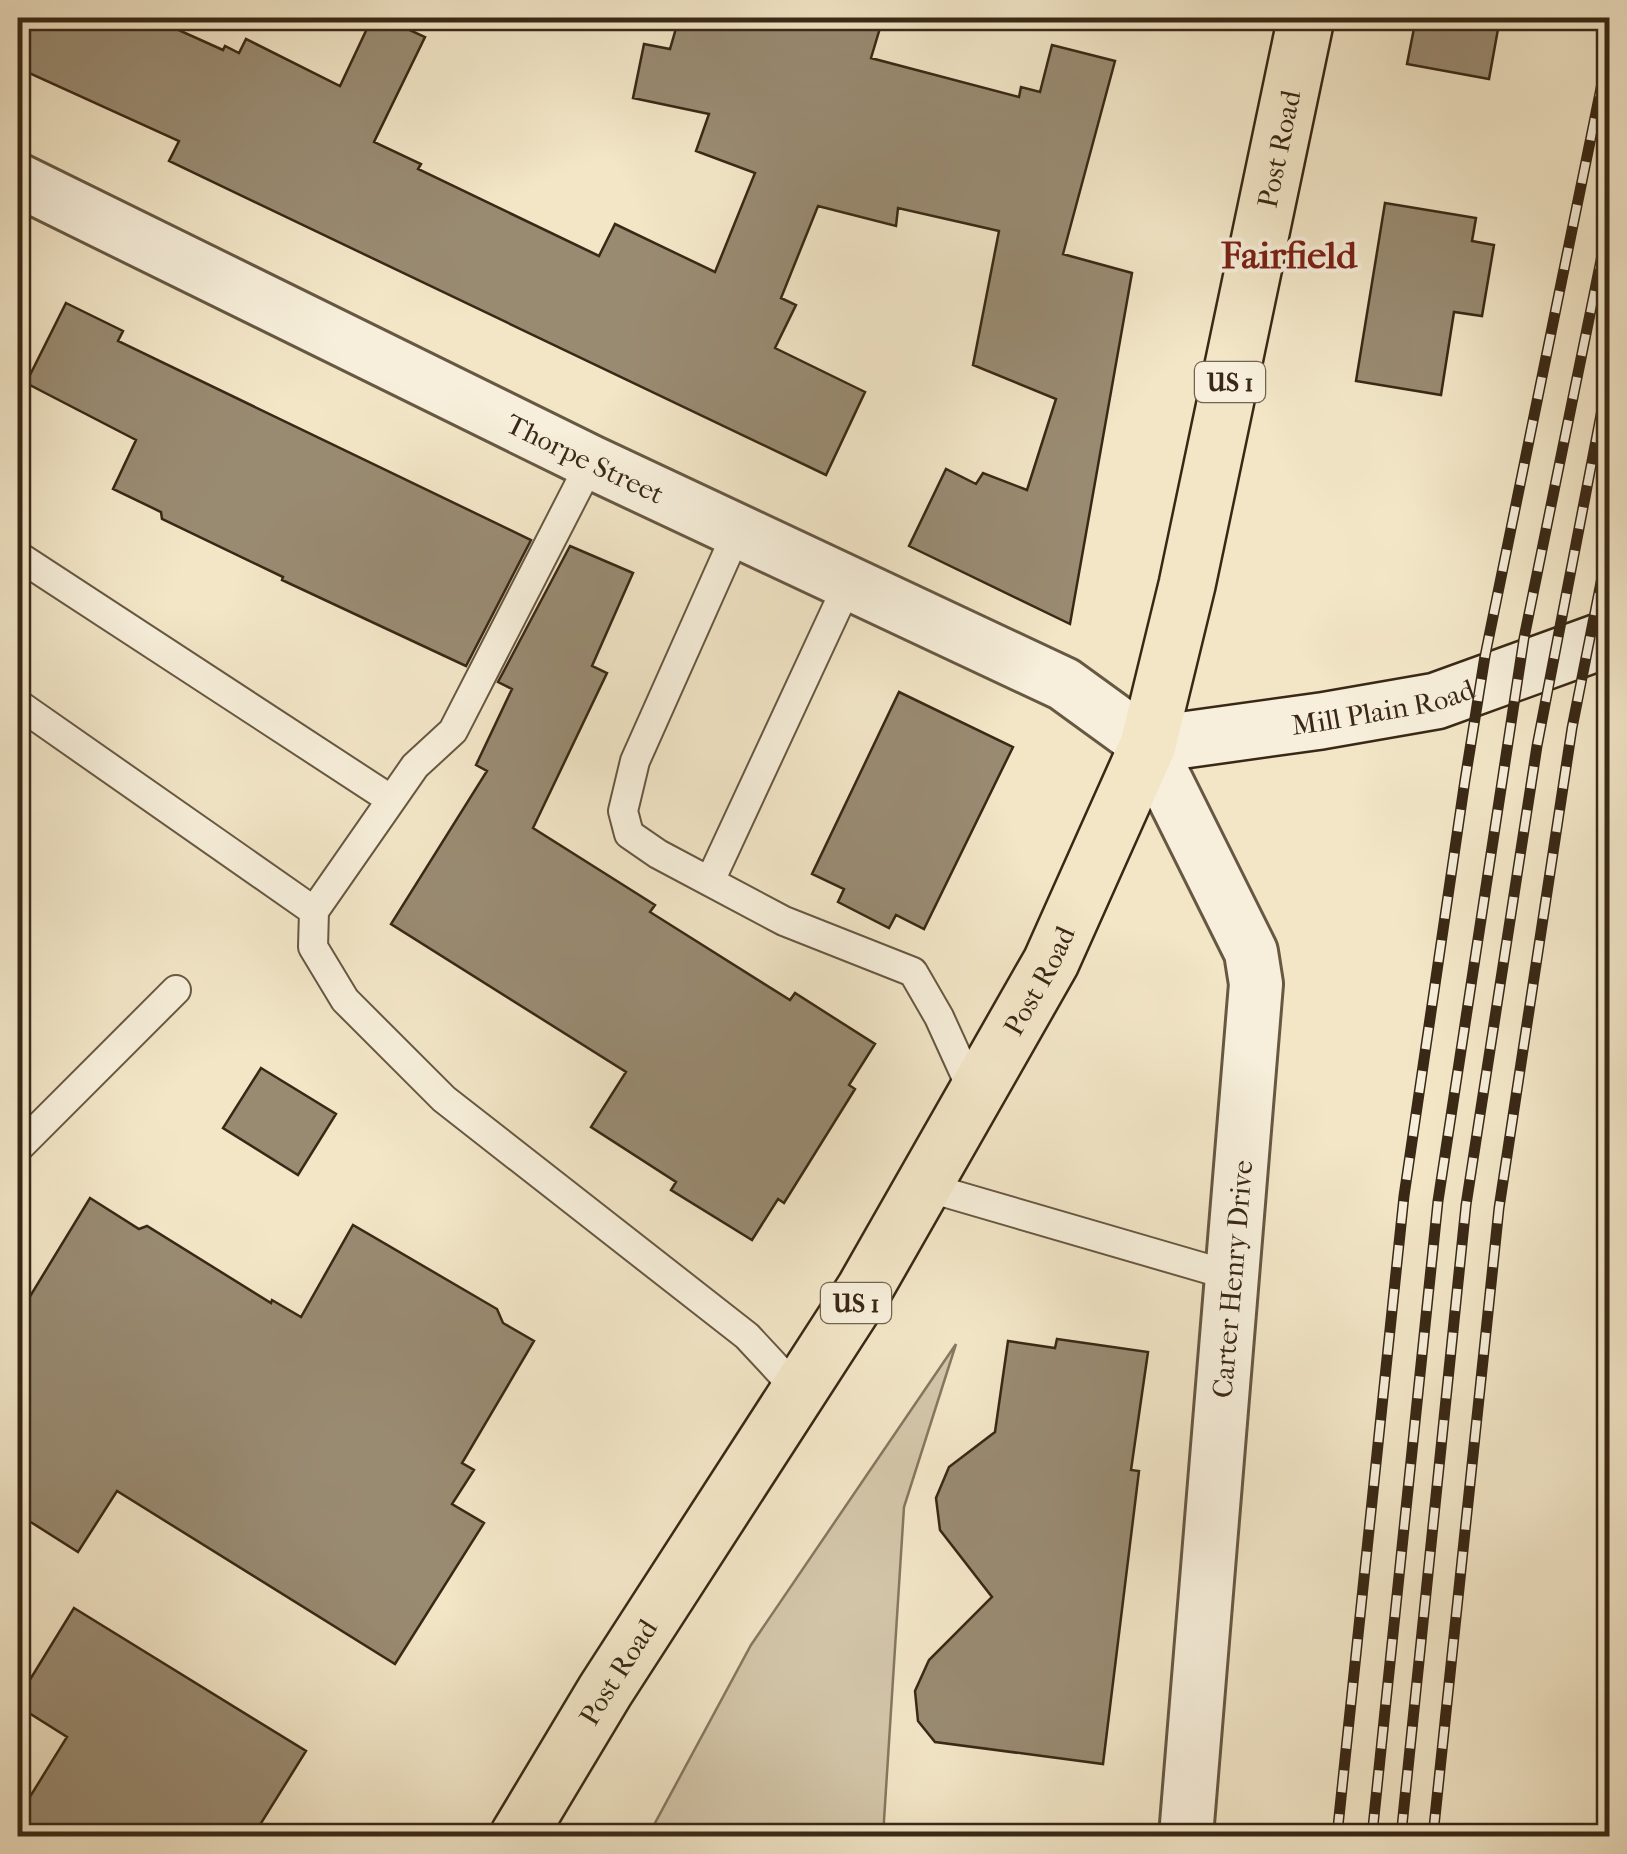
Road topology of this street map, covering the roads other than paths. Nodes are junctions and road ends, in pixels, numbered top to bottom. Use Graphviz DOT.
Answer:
graph roads {
  1 [pos="1306,18"];
  2 [pos="18,180"];
  3 [pos="591,462"];
  4 [pos="738,530"];
  5 [pos="18,556"];
  6 [pos="848,582"];
  7 [pos="1610,638"];
  8 [pos="18,704"];
  9 [pos="1148,745"];
  10 [pos="390,799"];
  11 [pos="710,882"];
  12 [pos="314,911"];
  13 [pos="176,990"];
  14 [pos="975,1096"];
  15 [pos="18,1148"];
  16 [pos="923,1186"];
  17 [pos="1232,1276"];
  18 [pos="800,1393"];
  19 [pos="518,1836"];
  20 [pos="1186,1836"];
  1 -- 9 [label="main road, Post Road / US 1"];
  2 -- 3 [label="street, Thorpe Street"];
  3 -- 4 [label="street, Thorpe Street"];
  3 -- 10 [label="lane"];
  4 -- 6 [label="street, Thorpe Street"];
  4 -- 11 [label="lane"];
  5 -- 10 [label="lane"];
  6 -- 9 [label="street, Thorpe Street"];
  6 -- 11 [label="lane"];
  7 -- 9 [label="main road, Mill Plain Road"];
  8 -- 12 [label="lane"];
  9 -- 14 [label="main road, Post Road / US 1"];
  9 -- 17 [label="street, Carter Henry Drive"];
  10 -- 12 [label="lane"];
  11 -- 14 [label="lane"];
  12 -- 18 [label="lane"];
  13 -- 15 [label="lane"];
  14 -- 16 [label="main road, Post Road / US 1"];
  16 -- 17 [label="lane"];
  16 -- 18 [label="main road, Post Road / US 1"];
  17 -- 20 [label="street, Carter Henry Drive"];
  18 -- 19 [label="main road, Post Road / US 1"];
}
